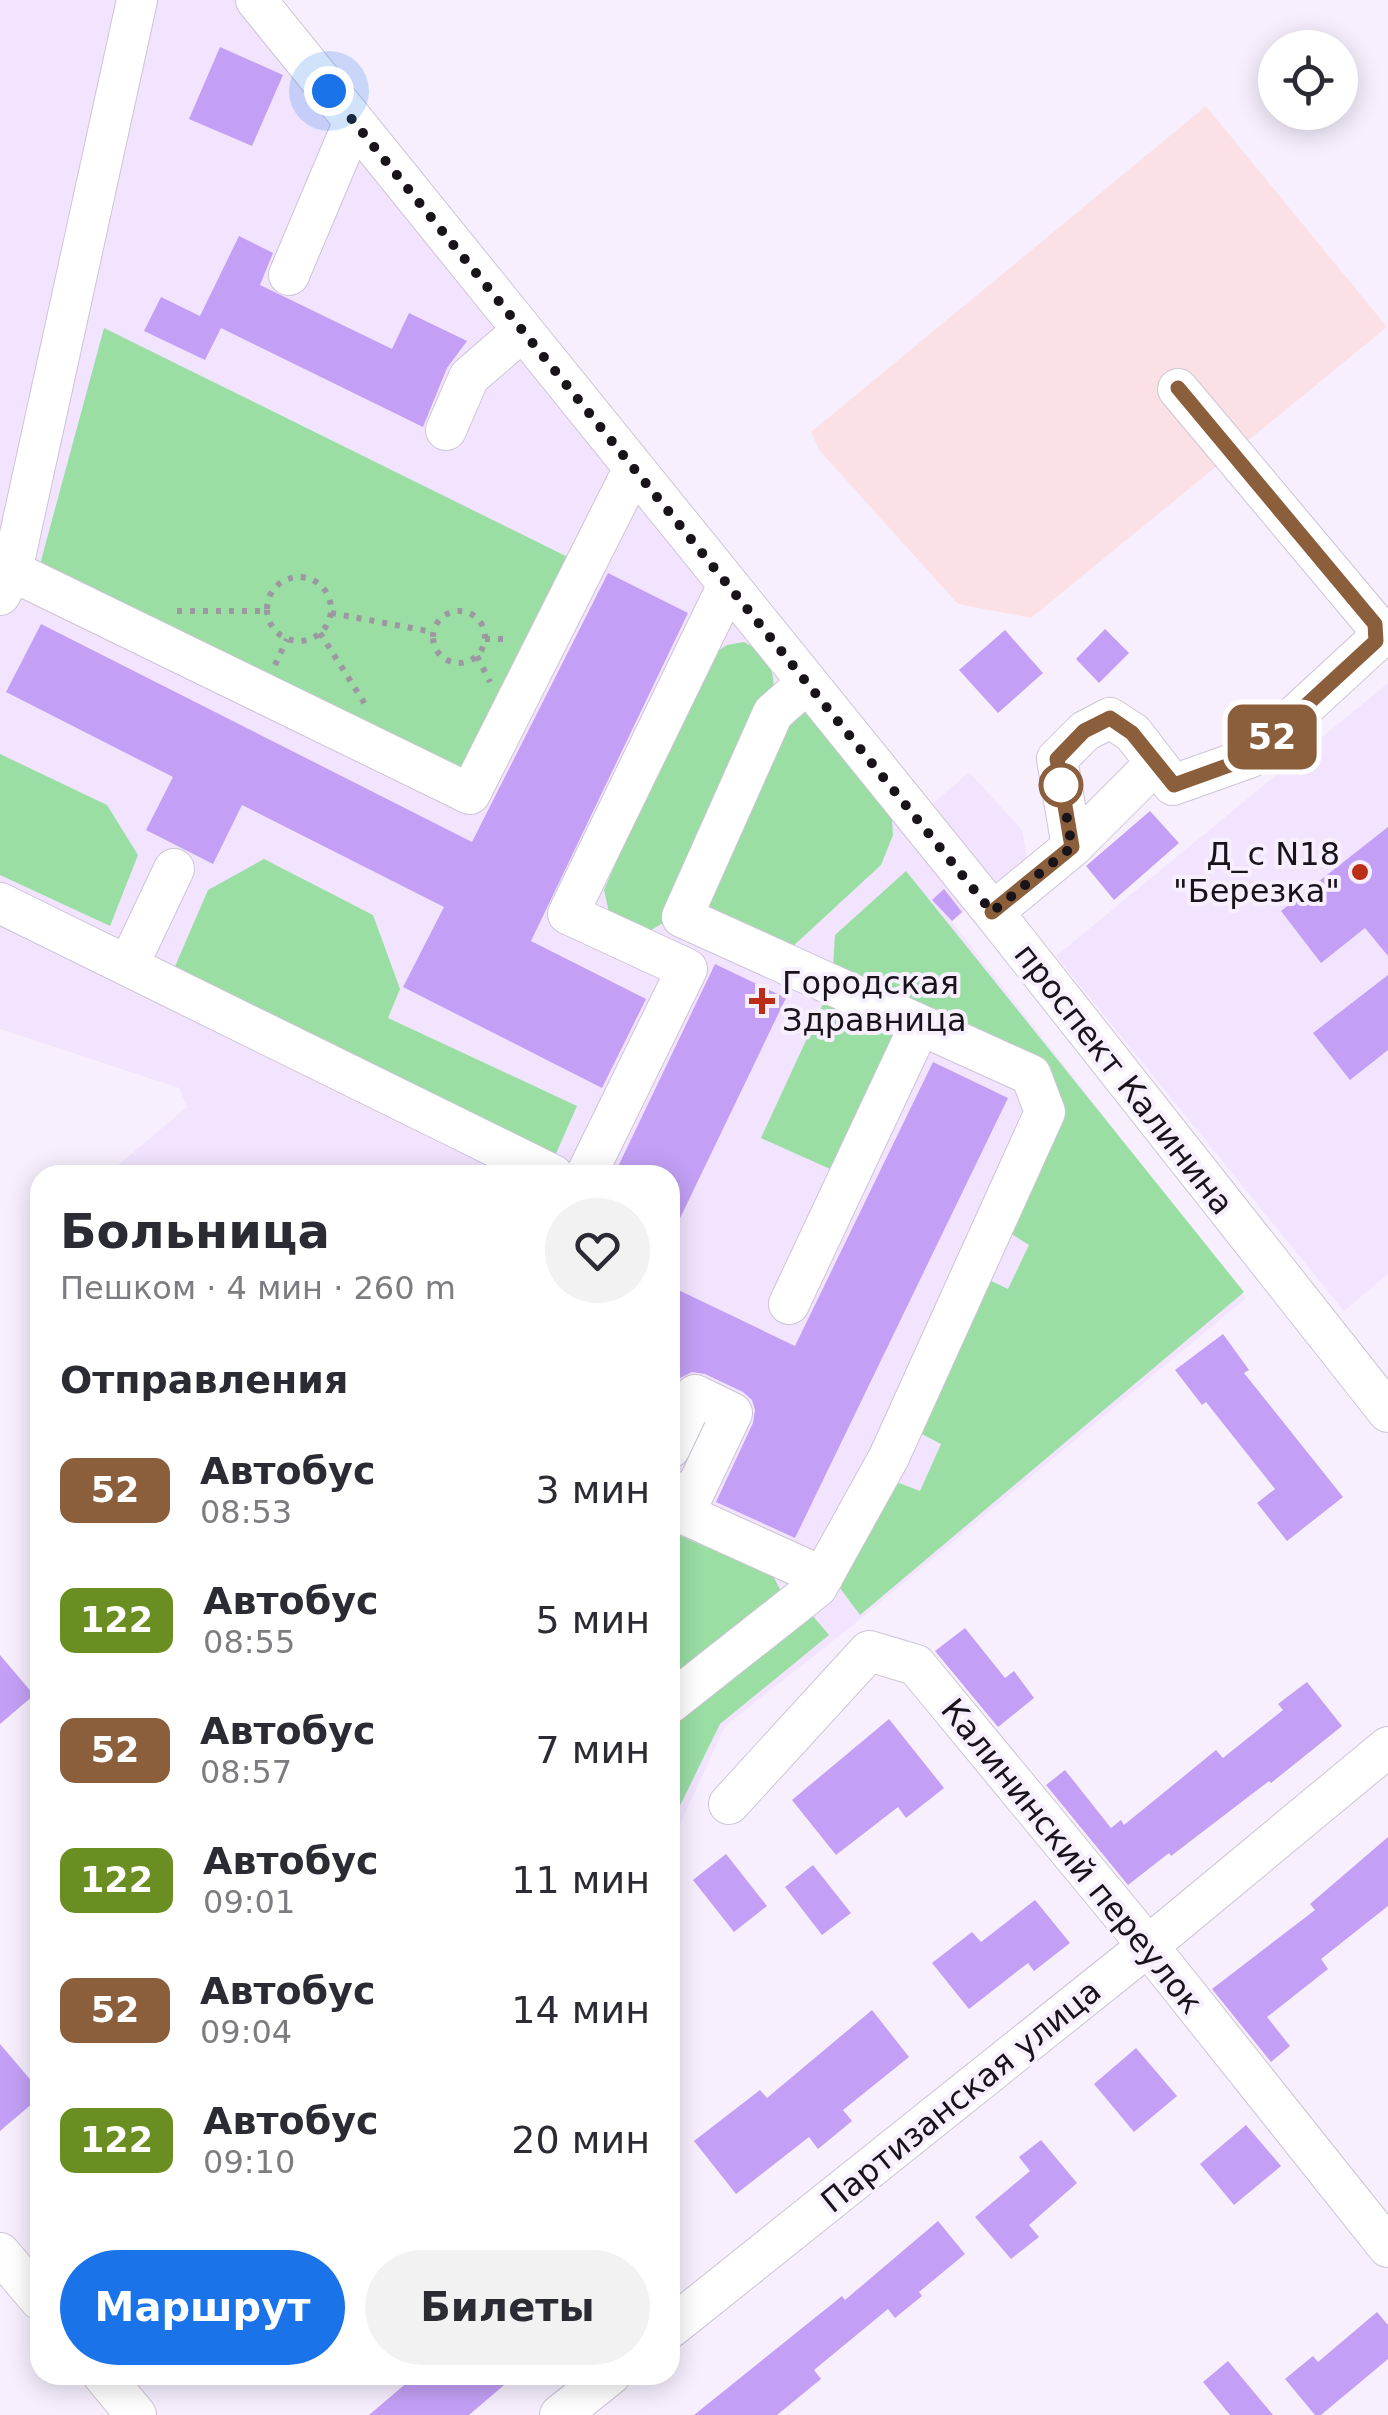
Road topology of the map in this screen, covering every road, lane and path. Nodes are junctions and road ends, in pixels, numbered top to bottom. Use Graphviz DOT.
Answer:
graph roads {
  1 [pos="137,0"];
  2 [pos="256,0"];
  3 [pos="354,122"];
  4 [pos="289,275"];
  5 [pos="522,331"];
  6 [pos="1178,388"];
  7 [pos="446,430"];
  8 [pos="634,470"];
  9 [pos="6,583"];
  10 [pos="728,587"];
  11 [pos="331,613"];
  12 [pos="433,632"];
  13 [pos="320,633"];
  14 [pos="1382,641"];
  15 [pos="806,684"];
  16 [pos="370,712"];
  17 [pos="1156,764"];
  18 [pos="1072,847"];
  19 [pos="174,869"];
  20 [pos="0,903"];
  21 [pos="992,912"];
  22 [pos="708,930"];
  23 [pos="128,966"];
  24 [pos="687,969"];
  25 [pos="920,1024"];
  26 [pos="533,1165"];
  27 [pos="591,1165"];
  28 [pos="789,1304"];
  29 [pos="1388,1412"];
  30 [pos="680,1427"];
  31 [pos="680,1503"];
  32 [pos="684,1514"];
  33 [pos="823,1576"];
  34 [pos="680,1695"];
  35 [pos="1388,1748"];
  36 [pos="729,1804"];
  37 [pos="1148,1946"];
  38 [pos="1388,2247"];
  39 [pos="0,2253"];
  40 [pos="30,2288"];
  41 [pos="680,2320"];
  42 [pos="110,2385"];
  43 [pos="598,2385"];
  44 [pos="136,2415"];
  45 [pos="560,2415"];
  1 -- 9 [label="street"];
  2 -- 3 [label="street, проспект Калинина"];
  3 -- 4 [label="street"];
  3 -- 5 [label="street, проспект Калинина"];
  5 -- 7 [label="street"];
  5 -- 8 [label="street, проспект Калинина"];
  6 -- 14 [label="street"];
  8 -- 9 [label="street"];
  8 -- 10 [label="street, проспект Калинина"];
  10 -- 15 [label="street, проспект Калинина"];
  10 -- 24 [label="street"];
  11 -- 12 [label="path"];
  11 -- 13 [label="path"];
  11 -- 13 [label="path"];
  12 -- 12 [label="path"];
  13 -- 16 [label="path"];
  14 -- 17 [label="street"];
  15 -- 21 [label="street, проспект Калинина"];
  15 -- 22 [label="street"];
  17 -- 18 [label="street"];
  17 -- 18 [label="street"];
  18 -- 21 [label="street"];
  19 -- 23 [label="street"];
  20 -- 23 [label="street"];
  21 -- 29 [label="street, проспект Калинина"];
  22 -- 24 [label="street"];
  22 -- 25 [label="street"];
  23 -- 26 [label="street"];
  24 -- 27 [label="street"];
  25 -- 28 [label="street"];
  25 -- 33 [label="street"];
  30 -- 32 [label="street"];
  31 -- 32 [label="street"];
  32 -- 33 [label="street"];
  33 -- 34 [label="street"];
  35 -- 37 [label="street, Партизанская улица"];
  36 -- 37 [label="street, Калининский переулок"];
  37 -- 38 [label="street, Калининский переулок"];
  37 -- 41 [label="street, Партизанская улица"];
  39 -- 40 [label="street"];
  42 -- 44 [label="street"];
  43 -- 45 [label="street"];
}
